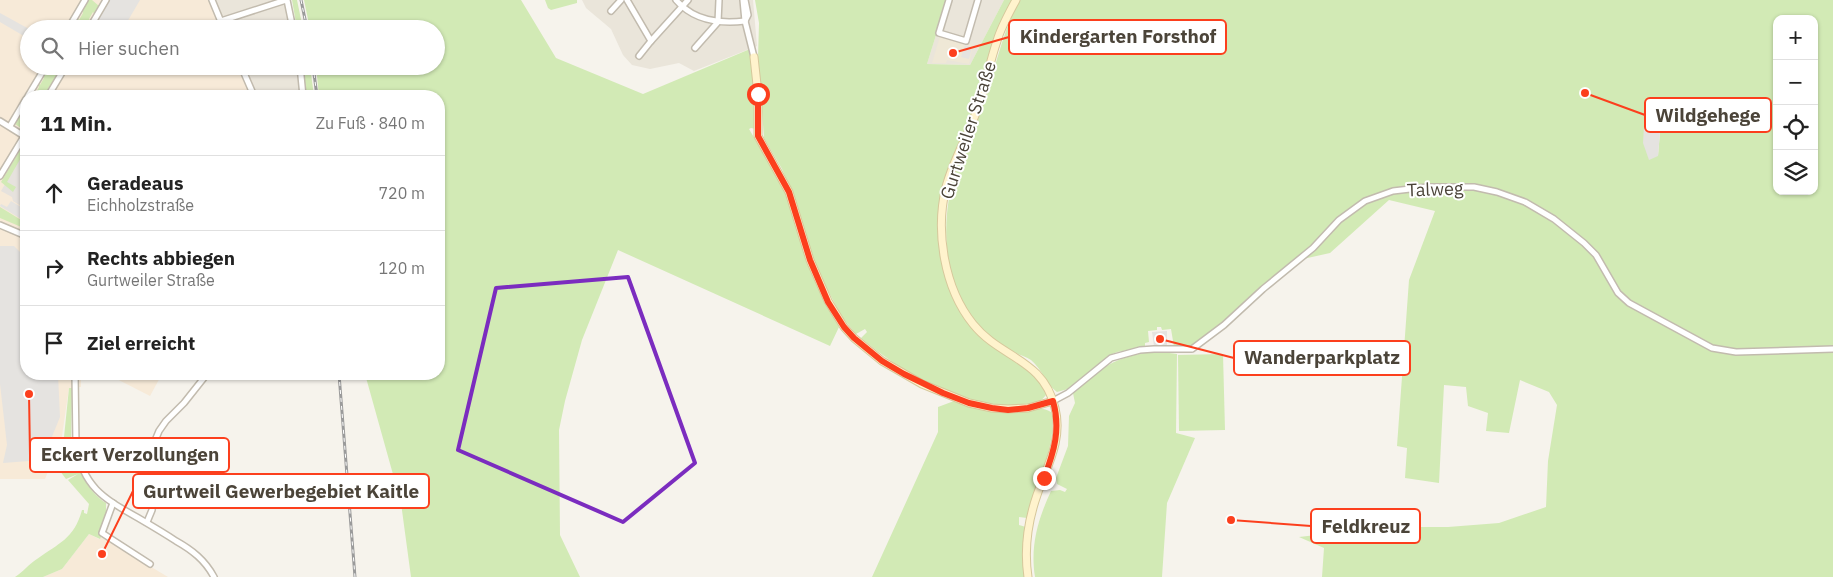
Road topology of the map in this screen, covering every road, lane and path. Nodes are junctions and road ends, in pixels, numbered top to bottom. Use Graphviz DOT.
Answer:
graph roads {
  1 [pos="85,0"];
  2 [pos="212,0"];
  3 [pos="286,0"];
  4 [pos="621,0"];
  5 [pos="627,0"];
  6 [pos="676,0"];
  7 [pos="688,0"];
  8 [pos="719,0"];
  9 [pos="744,0"];
  10 [pos="949,0"];
  11 [pos="978,0"];
  12 [pos="1016,0"];
  13 [pos="103,1"];
  14 [pos="682,7"];
  15 [pos="612,10"];
  16 [pos="73,20"];
  17 [pos="94,20"];
  18 [pos="220,20"];
  19 [pos="223,20"];
  20 [pos="291,20"];
  21 [pos="745,21"];
  22 [pos="718,22"];
  23 [pos="651,41"];
  24 [pos="695,48"];
  25 [pos="638,56"];
  26 [pos="754,56"];
  27 [pos="41,75"];
  28 [pos="60,75"];
  29 [pos="245,75"];
  30 [pos="301,75"];
  31 [pos="32,90"];
  32 [pos="51,90"];
  33 [pos="251,90"];
  34 [pos="302,90"];
  35 [pos="20,110"];
  36 [pos="0,121"];
  37 [pos="10,126"];
  38 [pos="20,132"];
  39 [pos="20,143"];
  40 [pos="0,176"];
  41 [pos="0,225"];
  42 [pos="20,233"];
  43 [pos="1833,349"];
  44 [pos="75,380"];
  45 [pos="202,380"];
  46 [pos="1053,401"];
  47 [pos="112,503"];
  48 [pos="147,522"];
  49 [pos="150,564"];
  50 [pos="214,577"];
  51 [pos="1028,577"];
  1 -- 16 [label="street"];
  2 -- 18 [label="street"];
  3 -- 19 [label="street"];
  3 -- 20 [label="street"];
  4 -- 15 [label="street"];
  5 -- 23 [label="street"];
  6 -- 14 [label="street"];
  7 -- 14 [label="street"];
  8 -- 22 [label="street"];
  9 -- 21 [label="street"];
  10 -- 11 [label="street"];
  12 -- 46 [label="main road, Gurtweiler Straße"];
  13 -- 17 [label="street"];
  14 -- 22 [label="street"];
  14 -- 23 [label="street"];
  21 -- 22 [label="street"];
  21 -- 26 [label="street"];
  22 -- 24 [label="street"];
  23 -- 25 [label="street"];
  26 -- 46 [label="main road"];
  27 -- 31 [label="street"];
  28 -- 32 [label="street"];
  29 -- 33 [label="street"];
  30 -- 34 [label="street"];
  35 -- 37 [label="street"];
  36 -- 37 [label="street"];
  37 -- 38 [label="street"];
  39 -- 40 [label="street"];
  41 -- 42 [label="street"];
  43 -- 46 [label="street, Talweg"];
  44 -- 47 [label="street"];
  45 -- 48 [label="street"];
  46 -- 51 [label="main road, Gurtweiler Straße"];
  47 -- 48 [label="street"];
  47 -- 49 [label="street"];
  48 -- 50 [label="street"];
}
